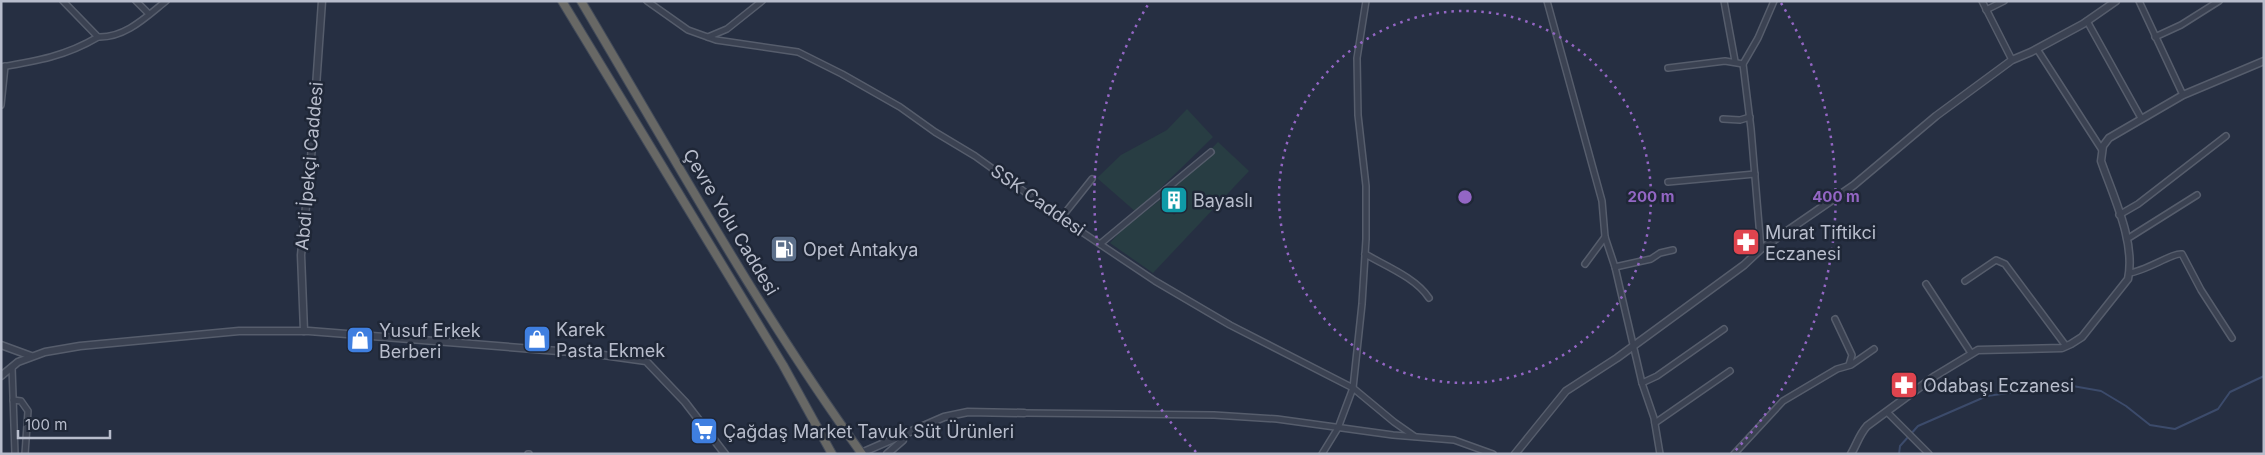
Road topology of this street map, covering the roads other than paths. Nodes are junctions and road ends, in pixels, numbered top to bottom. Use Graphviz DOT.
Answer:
graph roads {
  1 [pos="63,1"];
  2 [pos="136,1"];
  3 [pos="166,1"];
  4 [pos="322,1"];
  5 [pos="562,1"];
  6 [pos="581,1"];
  7 [pos="647,1"];
  8 [pos="762,1"];
  9 [pos="1366,1"];
  10 [pos="1546,1"];
  11 [pos="1724,1"];
  12 [pos="1774,1"];
  13 [pos="1982,1"];
  14 [pos="2004,1"];
  15 [pos="2116,1"];
  16 [pos="2139,1"];
  17 [pos="2219,1"];
  18 [pos="1986,10"];
  19 [pos="149,14"];
  20 [pos="2088,21"];
  21 [pos="98,37"];
  22 [pos="707,37"];
  23 [pos="2155,37"];
  24 [pos="2037,49"];
  25 [pos="2012,60"];
  26 [pos="1735,61"];
  27 [pos="2264,61"];
  28 [pos="1743,64"];
  29 [pos="3,67"];
  30 [pos="1668,68"];
  31 [pos="2183,95"];
  32 [pos="1,105"];
  33 [pos="1750,117"];
  34 [pos="2141,118"];
  35 [pos="1723,119"];
  36 [pos="2226,136"];
  37 [pos="2102,150"];
  38 [pos="1211,152"];
  39 [pos="1755,174"];
  40 [pos="1092,179"];
  41 [pos="1668,182"];
  42 [pos="2197,195"];
  43 [pos="2119,215"];
  44 [pos="1061,218"];
  45 [pos="1605,237"];
  46 [pos="2127,239"];
  47 [pos="1100,244"];
  48 [pos="1761,249"];
  49 [pos="1673,250"];
  50 [pos="1365,254"];
  51 [pos="1585,264"];
  52 [pos="1615,267"];
  53 [pos="2129,273"];
  54 [pos="1964,281"];
  55 [pos="1926,284"];
  56 [pos="1429,298"];
  57 [pos="1835,319"];
  58 [pos="1724,329"];
  59 [pos="304,331"];
  60 [pos="2232,338"];
  61 [pos="1634,344"];
  62 [pos="1,345"];
  63 [pos="2066,346"];
  64 [pos="1874,349"];
  65 [pos="1971,353"];
  66 [pos="32,356"];
  67 [pos="1849,365"];
  68 [pos="12,367"];
  69 [pos="1730,371"];
  70 [pos="1,376"];
  71 [pos="1642,383"];
  72 [pos="1354,388"];
  73 [pos="13,400"];
  74 [pos="1888,412"];
  75 [pos="1024,413"];
  76 [pos="1655,423"];
  77 [pos="1338,428"];
  78 [pos="916,431"];
  79 [pos="1414,436"];
  80 [pos="861,453"];
  81 [pos="15,454"];
  82 [pos="25,454"];
  83 [pos="725,454"];
  84 [pos="832,454"];
  85 [pos="887,454"];
  86 [pos="1322,454"];
  87 [pos="1493,454"];
  88 [pos="1515,454"];
  89 [pos="1660,454"];
  90 [pos="1734,454"];
  91 [pos="1851,454"];
  92 [pos="1929,454"];
  1 -- 21 [label="street"];
  2 -- 19 [label="street"];
  3 -- 19 [label="street"];
  4 -- 59 [label="street, Abdi İpekçi Caddesi"];
  5 -- 84 [label="highway, Çevre Yolu Caddesi"];
  6 -- 80 [label="highway, Çevre Yolu Caddesi"];
  7 -- 22 [label="street, SSK Caddesi"];
  8 -- 22 [label="street"];
  9 -- 50 [label="street"];
  10 -- 45 [label="street"];
  11 -- 26 [label="street"];
  12 -- 28 [label="street"];
  13 -- 18 [label="street"];
  14 -- 18 [label="street"];
  15 -- 20 [label="street"];
  16 -- 23 [label="street"];
  17 -- 23 [label="street"];
  18 -- 25 [label="street"];
  19 -- 21 [label="street"];
  20 -- 24 [label="street"];
  20 -- 34 [label="street"];
  21 -- 29 [label="street"];
  22 -- 44 [label="street, SSK Caddesi"];
  23 -- 31 [label="street"];
  24 -- 25 [label="street"];
  24 -- 37 [label="street"];
  25 -- 48 [label="street"];
  26 -- 28 [label="street"];
  26 -- 30 [label="street"];
  27 -- 31 [label="street"];
  28 -- 33 [label="street"];
  29 -- 32 [label="street"];
  31 -- 34 [label="street"];
  33 -- 35 [label="street"];
  33 -- 39 [label="street"];
  34 -- 37 [label="street"];
  36 -- 43 [label="street"];
  37 -- 43 [label="street"];
  38 -- 47 [label="street"];
  39 -- 41 [label="street"];
  39 -- 48 [label="street"];
  40 -- 44 [label="street"];
  42 -- 46 [label="street"];
  43 -- 46 [label="street"];
  44 -- 47 [label="street, SSK Caddesi"];
  45 -- 51 [label="street"];
  45 -- 52 [label="street"];
  46 -- 53 [label="street"];
  47 -- 72 [label="street, SSK Caddesi"];
  48 -- 61 [label="street"];
  49 -- 52 [label="street"];
  50 -- 56 [label="street"];
  50 -- 72 [label="street"];
  52 -- 61 [label="street"];
  53 -- 60 [label="street"];
  53 -- 63 [label="street"];
  54 -- 63 [label="street"];
  55 -- 65 [label="street"];
  57 -- 67 [label="street"];
  58 -- 71 [label="street"];
  59 -- 66 [label="street"];
  59 -- 83 [label="street"];
  61 -- 71 [label="street"];
  61 -- 88 [label="street"];
  62 -- 66 [label="street"];
  63 -- 65 [label="street"];
  64 -- 67 [label="street"];
  65 -- 74 [label="street"];
  66 -- 68 [label="street"];
  67 -- 90 [label="street"];
  68 -- 70 [label="street"];
  68 -- 73 [label="street"];
  69 -- 76 [label="street"];
  71 -- 76 [label="street"];
  72 -- 77 [label="street"];
  72 -- 79 [label="street, SSK Caddesi"];
  73 -- 81 [label="street"];
  73 -- 82 [label="street"];
  74 -- 91 [label="street"];
  74 -- 92 [label="street"];
  75 -- 77 [label="street"];
  75 -- 78 [label="street"];
  76 -- 89 [label="street"];
  77 -- 79 [label="street"];
  77 -- 86 [label="street"];
  78 -- 80 [label="street"];
  78 -- 85 [label="street"];
  79 -- 87 [label="street"];
}
